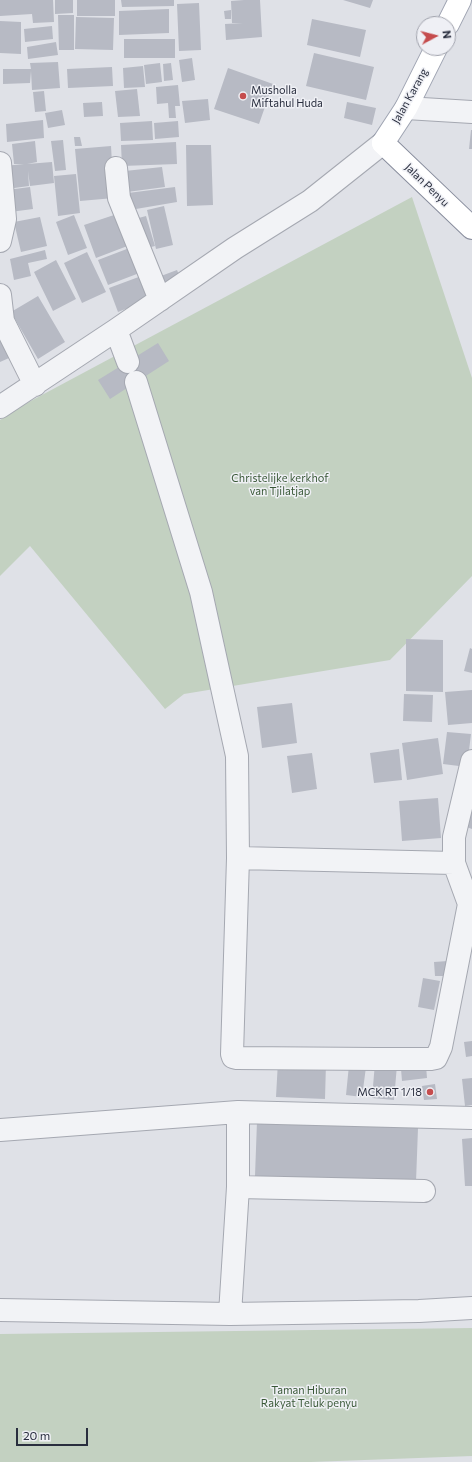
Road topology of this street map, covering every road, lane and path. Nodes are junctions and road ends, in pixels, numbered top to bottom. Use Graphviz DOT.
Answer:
graph roads {
  1 [pos="460,0"];
  2 [pos="452,16"];
  3 [pos="432,56"];
  4 [pos="406,108"];
  5 [pos="472,112"];
  6 [pos="383,143"];
  7 [pos="0,164"];
  8 [pos="116,168"];
  9 [pos="472,228"];
  10 [pos="0,241"];
  11 [pos="0,295"];
  12 [pos="160,300"];
  13 [pos="116,330"];
  14 [pos="128,362"];
  15 [pos="136,382"];
  16 [pos="35,385"];
  17 [pos="0,407"];
  18 [pos="472,761"];
  19 [pos="238,858"];
  20 [pos="454,863"];
  21 [pos="470,905"];
  22 [pos="238,1112"];
  23 [pos="472,1118"];
  24 [pos="0,1130"];
  25 [pos="238,1187"];
  26 [pos="424,1191"];
  27 [pos="472,1308"];
  28 [pos="0,1310"];
  29 [pos="230,1314"];
  1 -- 2 [label="main road"];
  3 -- 4 [label="main road, Jalan Karang"];
  4 -- 5 [label="street"];
  4 -- 6 [label="main road, Jalan Karang"];
  6 -- 9 [label="main road, Jalan Penyu"];
  6 -- 12 [label="street"];
  7 -- 10 [label="street"];
  8 -- 12 [label="street"];
  11 -- 16 [label="street"];
  12 -- 13 [label="street"];
  13 -- 14 [label="street"];
  13 -- 16 [label="street"];
  15 -- 19 [label="street"];
  16 -- 17 [label="street"];
  18 -- 20 [label="street"];
  19 -- 20 [label="street"];
  19 -- 21 [label="street"];
  20 -- 21 [label="street"];
  22 -- 23 [label="street"];
  22 -- 24 [label="street"];
  22 -- 25 [label="street"];
  25 -- 26 [label="street"];
  25 -- 29 [label="street"];
  27 -- 29 [label="street"];
  28 -- 29 [label="street"];
}
